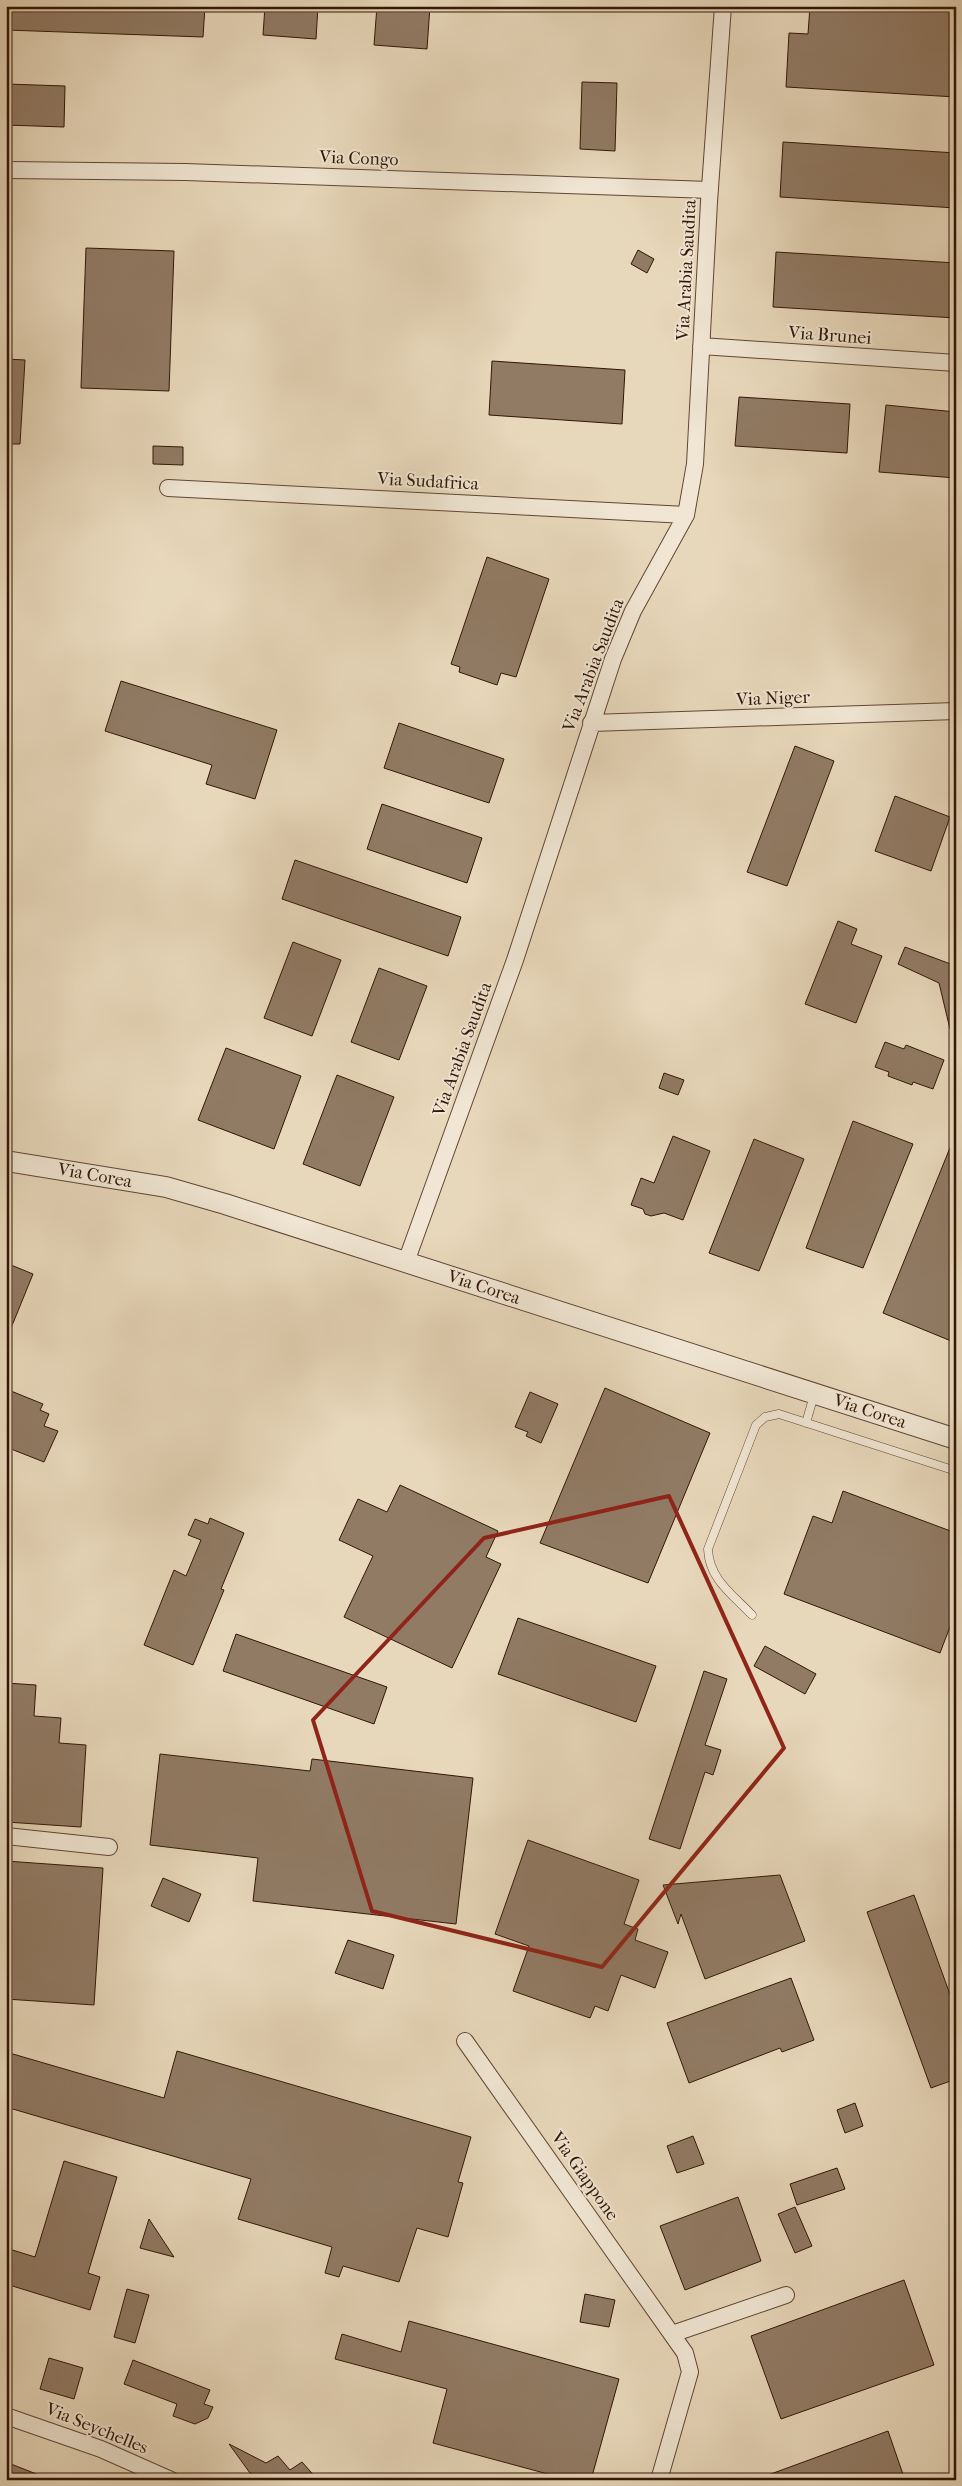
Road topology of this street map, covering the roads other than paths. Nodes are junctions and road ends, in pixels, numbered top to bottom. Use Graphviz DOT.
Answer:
graph roads {
  1 [pos="723,6"];
  2 [pos="6,170"];
  3 [pos="710,190"];
  4 [pos="701,346"];
  5 [pos="956,363"];
  6 [pos="168,488"];
  7 [pos="686,515"];
  8 [pos="956,711"];
  9 [pos="591,723"];
  10 [pos="6,1161"];
  11 [pos="406,1262"];
  12 [pos="815,1393"];
  13 [pos="806,1423"];
  14 [pos="956,1439"];
  15 [pos="956,1471"];
  16 [pos="752,1615"];
  17 [pos="6,1836"];
  18 [pos="109,1847"];
  19 [pos="465,2041"];
  20 [pos="786,2295"];
  21 [pos="672,2334"];
  22 [pos="6,2416"];
  23 [pos="171,2480"];
  24 [pos="659,2480"];
  1 -- 3 [label="street, Via Arabia Saudita"];
  2 -- 3 [label="street, Via Congo"];
  3 -- 4 [label="street, Via Arabia Saudita"];
  4 -- 5 [label="street, Via Brunei"];
  4 -- 7 [label="street, Via Arabia Saudita"];
  6 -- 7 [label="street, Via Sudafrica"];
  7 -- 9 [label="street, Via Arabia Saudita"];
  8 -- 9 [label="street, Via Niger"];
  9 -- 11 [label="street, Via Arabia Saudita"];
  10 -- 11 [label="street, Via Corea"];
  11 -- 12 [label="street, Via Corea"];
  12 -- 13 [label="lane"];
  12 -- 14 [label="street, Via Corea"];
  13 -- 15 [label="lane"];
  13 -- 16 [label="lane"];
  17 -- 18 [label="street"];
  19 -- 21 [label="street, Via Giappone"];
  20 -- 21 [label="street"];
  21 -- 24 [label="street, Via Giappone"];
  22 -- 23 [label="street, Via Seychelles"];
}
